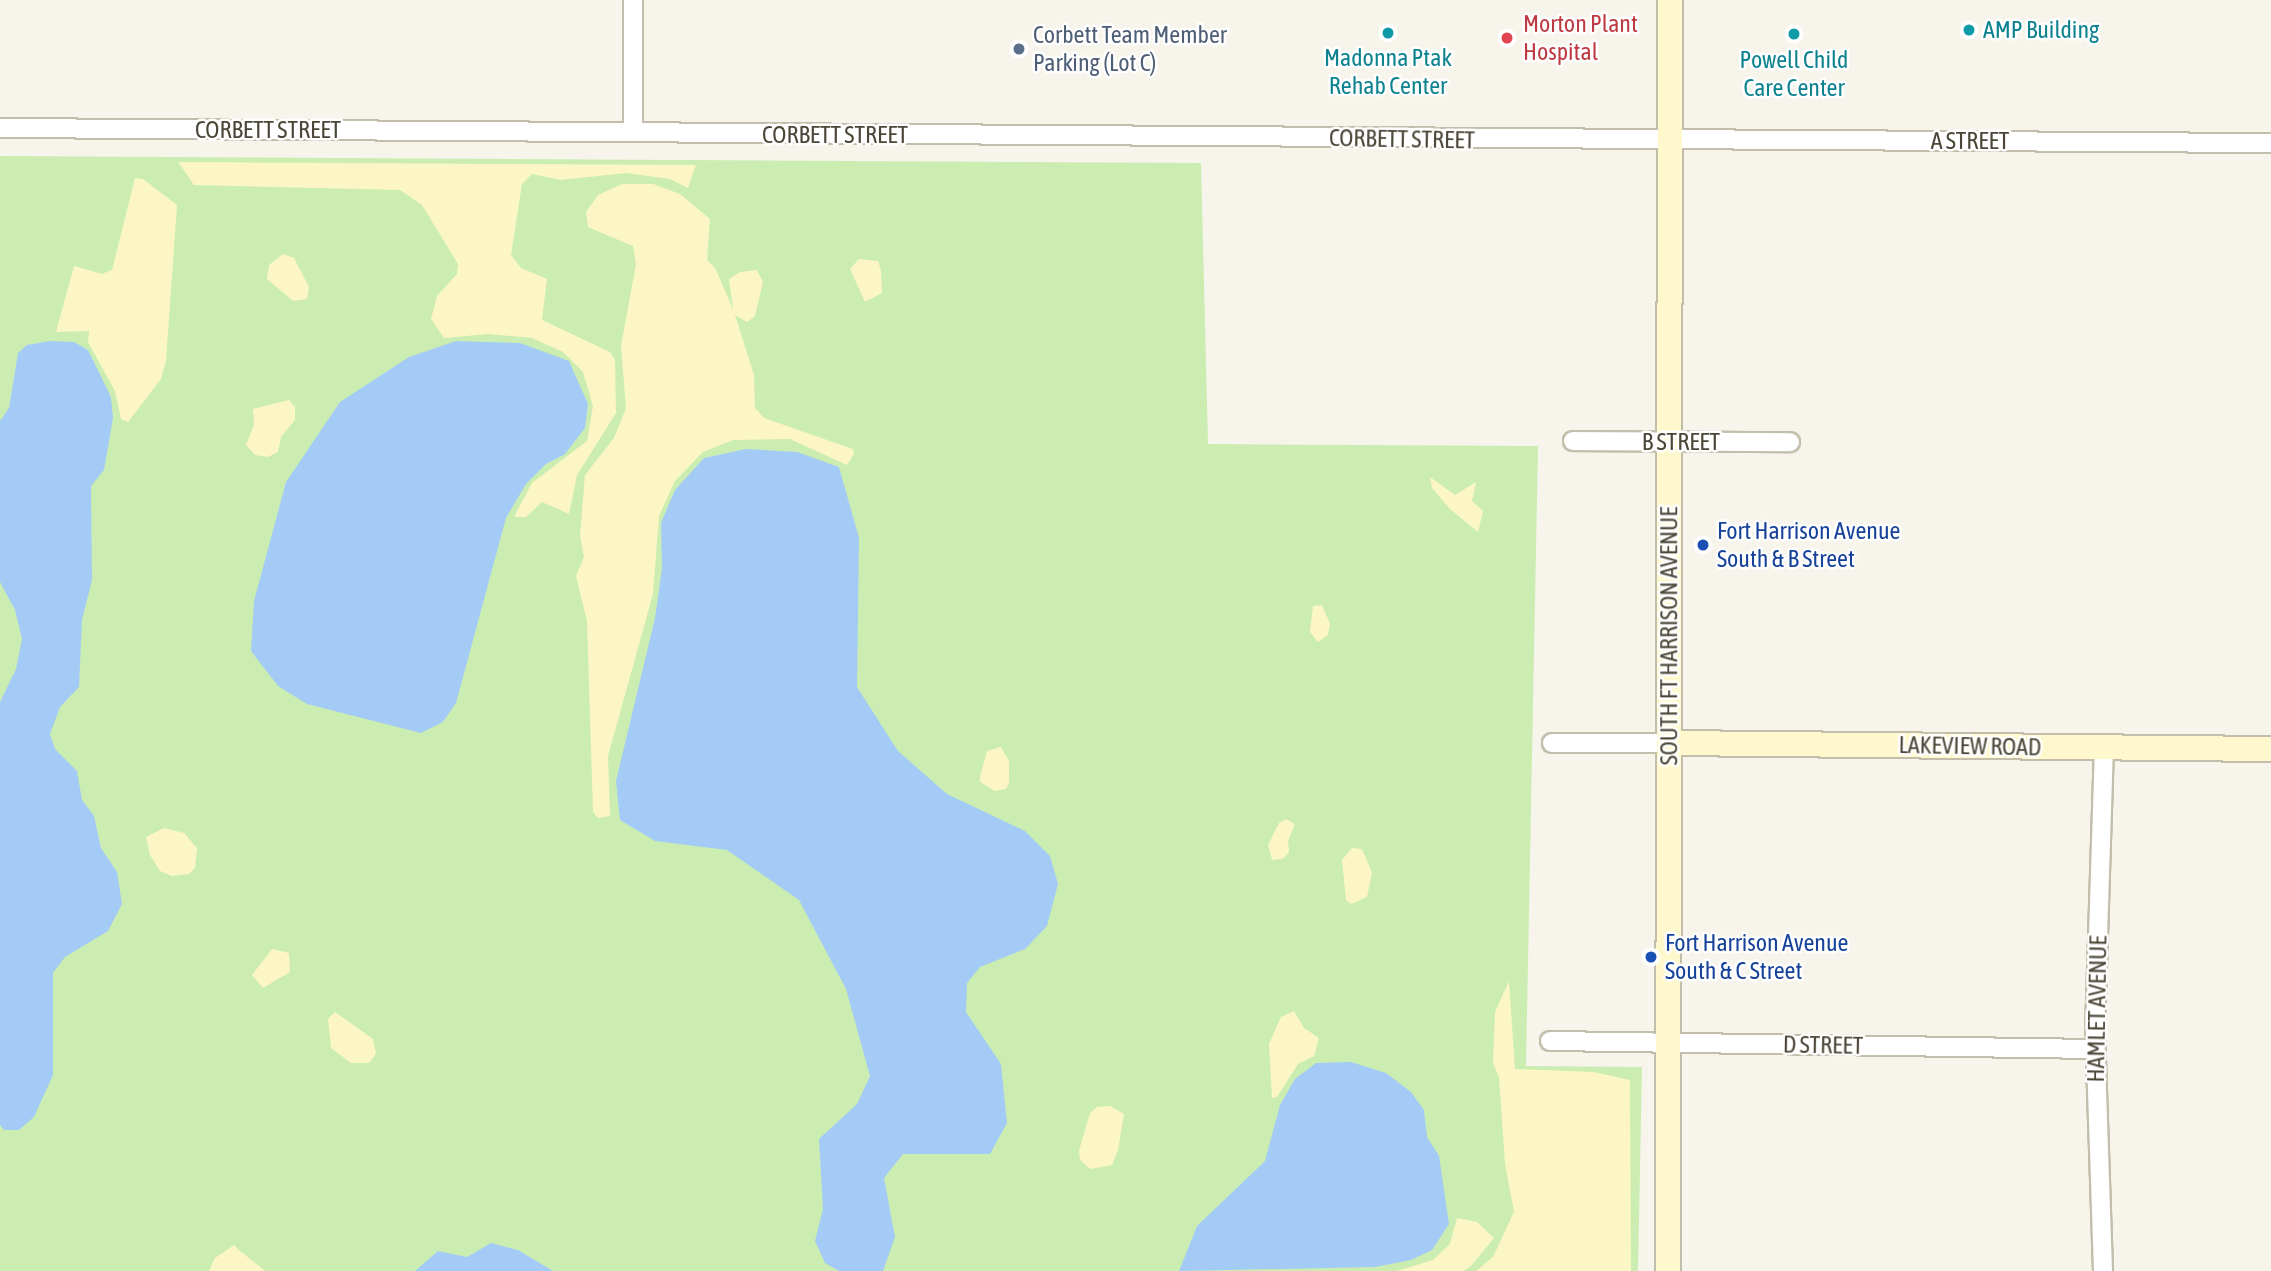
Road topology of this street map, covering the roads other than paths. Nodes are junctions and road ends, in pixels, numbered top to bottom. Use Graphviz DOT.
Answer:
graph roads {
  1 [pos="633,0"];
  2 [pos="1670,0"];
  3 [pos="0,128"];
  4 [pos="633,132"];
  5 [pos="1670,142"];
  6 [pos="2271,142"];
  7 [pos="1573,441"];
  8 [pos="1669,442"];
  9 [pos="1790,442"];
  10 [pos="1552,743"];
  11 [pos="1669,743"];
  12 [pos="2104,748"];
  13 [pos="2271,749"];
  14 [pos="1550,1041"];
  15 [pos="1668,1044"];
  16 [pos="2095,1049"];
  17 [pos="1668,1271"];
  18 [pos="2103,1271"];
  1 -- 4 [label="street"];
  2 -- 5 [label="main road, SOUTH FT HARRISON AVENUE"];
  3 -- 4 [label="street, CORBETT STREET"];
  4 -- 5 [label="street, CORBETT STREET"];
  5 -- 6 [label="street, A STREET"];
  5 -- 8 [label="main road, SOUTH FT HARRISON AVENUE"];
  7 -- 8 [label="street, B STREET"];
  8 -- 9 [label="street, B STREET"];
  8 -- 11 [label="main road, SOUTH FT HARRISON AVENUE"];
  10 -- 11 [label="street"];
  11 -- 12 [label="main road, LAKEVIEW ROAD"];
  11 -- 15 [label="main road, SOUTH FT HARRISON AVENUE"];
  12 -- 13 [label="main road, LAKEVIEW ROAD"];
  12 -- 16 [label="street, HAMLET AVENUE"];
  14 -- 15 [label="street, D STREET"];
  15 -- 16 [label="street, D STREET"];
  15 -- 17 [label="main road, SOUTH FT HARRISON AVENUE"];
  16 -- 18 [label="street, HAMLET AVENUE"];
}
